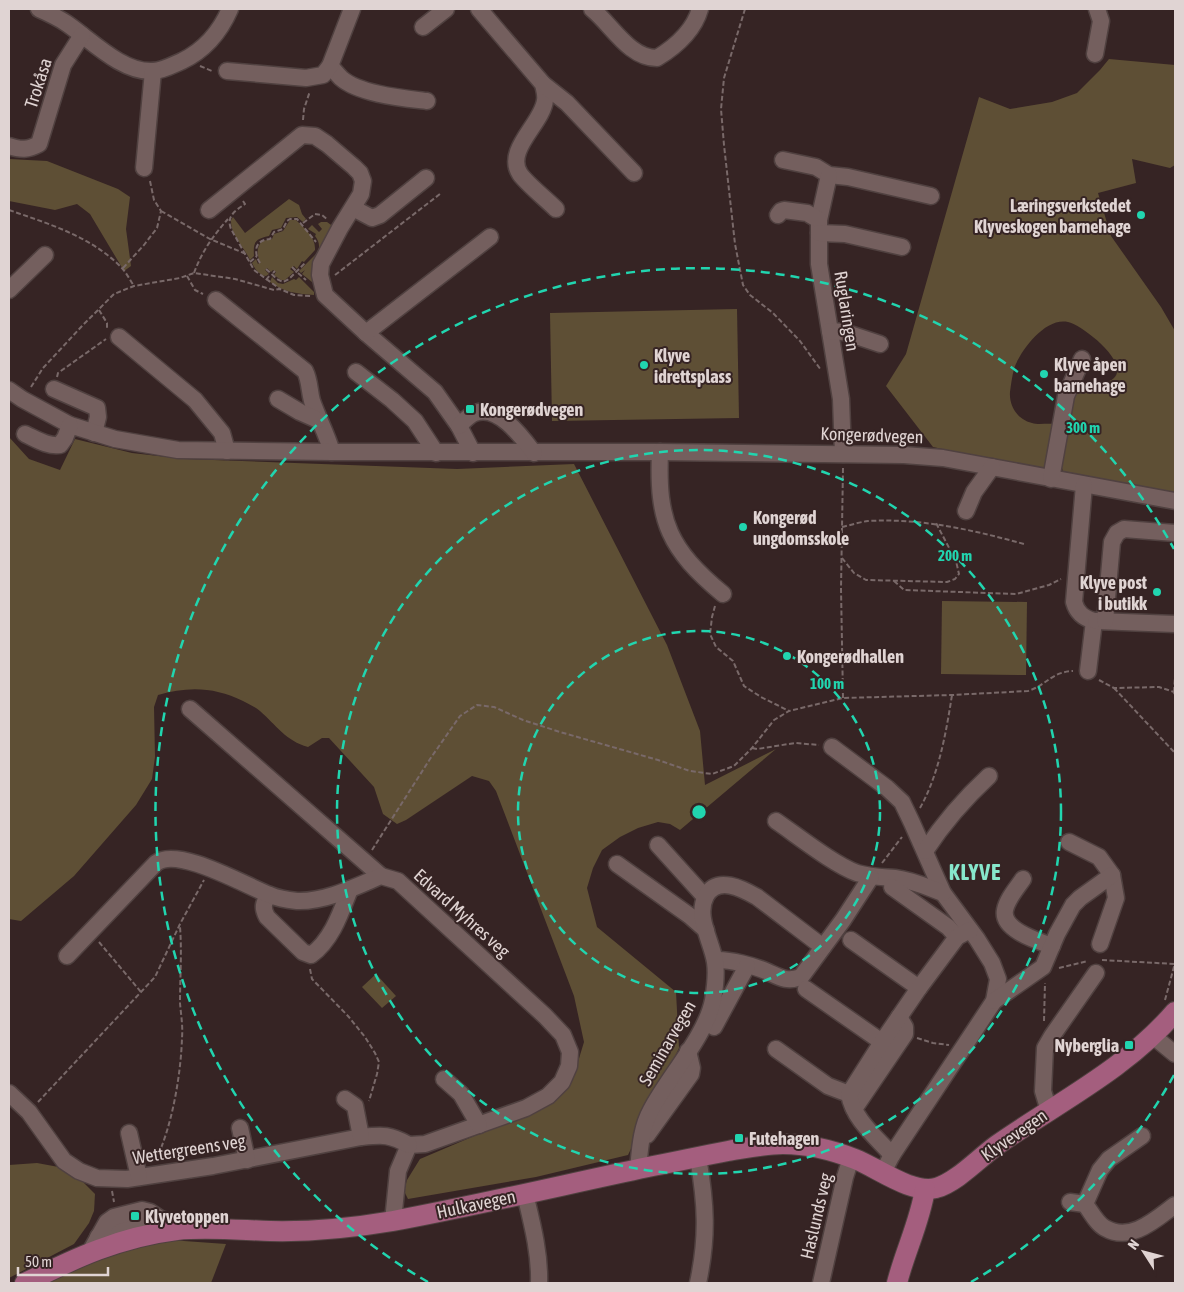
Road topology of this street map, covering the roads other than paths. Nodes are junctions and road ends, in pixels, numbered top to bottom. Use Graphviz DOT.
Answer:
graph roads {
  1 [pos="39,9"];
  2 [pos="230,9"];
  3 [pos="352,9"];
  4 [pos="446,9"];
  5 [pos="479,9"];
  6 [pos="592,9"];
  7 [pos="700,9"];
  8 [pos="1097,9"];
  9 [pos="423,27"];
  10 [pos="82,35"];
  11 [pos="1095,54"];
  12 [pos="327,70"];
  13 [pos="153,71"];
  14 [pos="227,71"];
  15 [pos="543,84"];
  16 [pos="426,101"];
  17 [pos="9,146"];
  18 [pos="783,160"];
  19 [pos="144,168"];
  20 [pos="634,173"];
  21 [pos="829,175"];
  22 [pos="426,178"];
  23 [pos="931,196"];
  24 [pos="353,208"];
  25 [pos="556,209"];
  26 [pos="209,210"];
  27 [pos="778,215"];
  28 [pos="819,226"];
  29 [pos="490,237"];
  30 [pos="902,247"];
  31 [pos="45,255"];
  32 [pos="9,290"];
  33 [pos="216,300"];
  34 [pos="830,331"];
  35 [pos="366,333"];
  36 [pos="114,337"];
  37 [pos="880,344"];
  38 [pos="1082,359"];
  39 [pos="356,372"];
  40 [pos="54,389"];
  41 [pos="9,390"];
  42 [pos="278,398"];
  43 [pos="318,420"];
  44 [pos="70,426"];
  45 [pos="460,426"];
  46 [pos="94,433"];
  47 [pos="25,434"];
  48 [pos="227,451"];
  49 [pos="332,452"];
  50 [pos="660,452"];
  51 [pos="436,453"];
  52 [pos="473,453"];
  53 [pos="534,453"];
  54 [pos="843,454"];
  55 [pos="992,468"];
  56 [pos="1051,479"];
  57 [pos="1084,485"];
  58 [pos="1175,501"];
  59 [pos="966,511"];
  60 [pos="1175,533"];
  61 [pos="723,594"];
  62 [pos="1099,621"];
  63 [pos="1175,624"];
  64 [pos="1088,671"];
  65 [pos="190,709"];
  66 [pos="832,747"];
  67 [pos="989,776"];
  68 [pos="776,821"];
  69 [pos="1070,842"];
  70 [pos="658,845"];
  71 [pos="925,851"];
  72 [pos="618,864"];
  73 [pos="1112,874"];
  74 [pos="381,876"];
  75 [pos="871,877"];
  76 [pos="1024,879"];
  77 [pos="892,887"];
  78 [pos="350,889"];
  79 [pos="943,893"];
  80 [pos="269,895"];
  81 [pos="705,897"];
  82 [pos="706,930"];
  83 [pos="964,934"];
  84 [pos="851,940"];
  85 [pos="1100,944"];
  86 [pos="1052,946"];
  87 [pos="824,947"];
  88 [pos="67,956"];
  89 [pos="715,960"];
  90 [pos="748,966"];
  91 [pos="1096,973"];
  92 [pos="919,988"];
  93 [pos="806,989"];
  94 [pos="994,1000"];
  95 [pos="1173,1015"];
  96 [pos="899,1017"];
  97 [pos="714,1027"];
  98 [pos="1153,1036"];
  99 [pos="882,1042"];
  100 [pos="776,1049"];
  101 [pos="1175,1054"];
  102 [pos="444,1079"];
  103 [pos="9,1093"];
  104 [pos="345,1099"];
  105 [pos="851,1101"];
  106 [pos="1048,1111"];
  107 [pos="479,1125"];
  108 [pos="240,1128"];
  109 [pos="360,1128"];
  110 [pos="129,1133"];
  111 [pos="1142,1136"];
  112 [pos="409,1145"];
  113 [pos="698,1157"];
  114 [pos="851,1158"];
  115 [pos="247,1160"];
  116 [pos="887,1163"];
  117 [pos="638,1169"];
  118 [pos="143,1177"];
  119 [pos="925,1189"];
  120 [pos="525,1194"];
  121 [pos="1175,1205"];
  122 [pos="393,1221"];
  123 [pos="171,1225"];
  124 [pos="94,1244"];
  125 [pos="25,1283"];
  126 [pos="539,1283"];
  127 [pos="698,1283"];
  128 [pos="821,1283"];
  129 [pos="897,1283"];
  1 -- 10 [label="street"];
  2 -- 13 [label="street"];
  3 -- 12 [label="street"];
  4 -- 9 [label="street"];
  5 -- 15 [label="street"];
  6 -- 7 [label="street"];
  8 -- 11 [label="street"];
  10 -- 13 [label="street"];
  10 -- 17 [label="street, Trokåsa"];
  12 -- 14 [label="street"];
  12 -- 16 [label="street"];
  13 -- 19 [label="street"];
  15 -- 20 [label="street"];
  15 -- 25 [label="street"];
  18 -- 21 [label="street"];
  21 -- 23 [label="street"];
  21 -- 28 [label="street, Ruglaringen"];
  22 -- 24 [label="street"];
  24 -- 26 [label="street"];
  24 -- 35 [label="street"];
  27 -- 28 [label="street"];
  28 -- 30 [label="street"];
  28 -- 34 [label="street, Ruglaringen"];
  29 -- 35 [label="street"];
  31 -- 32 [label="street"];
  33 -- 43 [label="street"];
  34 -- 37 [label="street"];
  34 -- 54 [label="street, Ruglaringen"];
  35 -- 45 [label="street"];
  36 -- 48 [label="street"];
  38 -- 56 [label="street"];
  39 -- 51 [label="street"];
  40 -- 46 [label="street"];
  41 -- 44 [label="street, Kongerødvegen"];
  42 -- 43 [label="street"];
  43 -- 49 [label="street"];
  44 -- 46 [label="street, Kongerødvegen"];
  44 -- 47 [label="street"];
  45 -- 52 [label="street"];
  45 -- 53 [label="street"];
  46 -- 48 [label="street, Kongerødvegen"];
  48 -- 49 [label="street, Kongerødvegen"];
  49 -- 51 [label="street, Kongerødvegen"];
  50 -- 53 [label="street, Kongerødvegen"];
  50 -- 54 [label="street, Kongerødvegen"];
  50 -- 61 [label="street"];
  51 -- 52 [label="street, Kongerødvegen"];
  52 -- 53 [label="street, Kongerødvegen"];
  54 -- 55 [label="street, Kongerødvegen"];
  55 -- 56 [label="street, Kongerødvegen"];
  55 -- 59 [label="street"];
  56 -- 57 [label="street, Kongerødvegen"];
  57 -- 58 [label="street, Kongerødvegen"];
  57 -- 62 [label="street"];
  60 -- 62 [label="street"];
  62 -- 63 [label="street"];
  62 -- 64 [label="street"];
  65 -- 74 [label="street"];
  66 -- 71 [label="street"];
  67 -- 71 [label="street"];
  68 -- 75 [label="street"];
  69 -- 73 [label="street"];
  70 -- 81 [label="street"];
  71 -- 79 [label="street"];
  72 -- 82 [label="street"];
  73 -- 85 [label="street"];
  73 -- 86 [label="street"];
  74 -- 78 [label="street"];
  74 -- 107 [label="street, Edvard Myhres veg"];
  75 -- 79 [label="street"];
  75 -- 87 [label="street"];
  76 -- 86 [label="street"];
  77 -- 83 [label="street"];
  78 -- 80 [label="street"];
  78 -- 80 [label="street"];
  79 -- 83 [label="street"];
  80 -- 88 [label="street"];
  81 -- 82 [label="street, Seminarvegen"];
  81 -- 87 [label="street"];
  82 -- 89 [label="street, Seminarvegen"];
  83 -- 92 [label="street"];
  83 -- 94 [label="street"];
  84 -- 92 [label="street"];
  86 -- 94 [label="street"];
  87 -- 90 [label="street"];
  89 -- 90 [label="street"];
  89 -- 117 [label="street, Seminarvegen"];
  90 -- 97 [label="street"];
  91 -- 106 [label="street"];
  92 -- 96 [label="street"];
  93 -- 99 [label="street"];
  94 -- 116 [label="street"];
  95 -- 98 [label="main road, Klyvevegen"];
  96 -- 99 [label="street"];
  96 -- 105 [label="street"];
  98 -- 101 [label="street"];
  98 -- 106 [label="main road, Klyvevegen"];
  99 -- 105 [label="street"];
  100 -- 105 [label="street"];
  102 -- 107 [label="street"];
  103 -- 118 [label="street, Wettergreens veg"];
  104 -- 109 [label="street"];
  105 -- 116 [label="street"];
  106 -- 119 [label="main road, Klyvevegen"];
  107 -- 112 [label="street, Edvard Myhres veg"];
  108 -- 115 [label="street"];
  109 -- 112 [label="street, Wettergreens veg"];
  109 -- 115 [label="street, Wettergreens veg"];
  110 -- 118 [label="street"];
  111 -- 121 [label="street"];
  112 -- 122 [label="street"];
  113 -- 114 [label="main road, Hulkavegen"];
  113 -- 117 [label="main road, Hulkavegen"];
  113 -- 127 [label="street"];
  114 -- 116 [label="main road, Hulkavegen"];
  114 -- 128 [label="street, Haslunds veg"];
  115 -- 118 [label="street, Wettergreens veg"];
  116 -- 119 [label="main road, Hulkavegen"];
  117 -- 120 [label="main road, Hulkavegen"];
  119 -- 129 [label="main road"];
  120 -- 122 [label="main road, Hulkavegen"];
  120 -- 126 [label="street"];
  122 -- 123 [label="main road, Hulkavegen"];
  123 -- 124 [label="main road, Hulkavegen"];
  123 -- 124 [label="street"];
  124 -- 125 [label="main road, Hulkavegen"];
}
